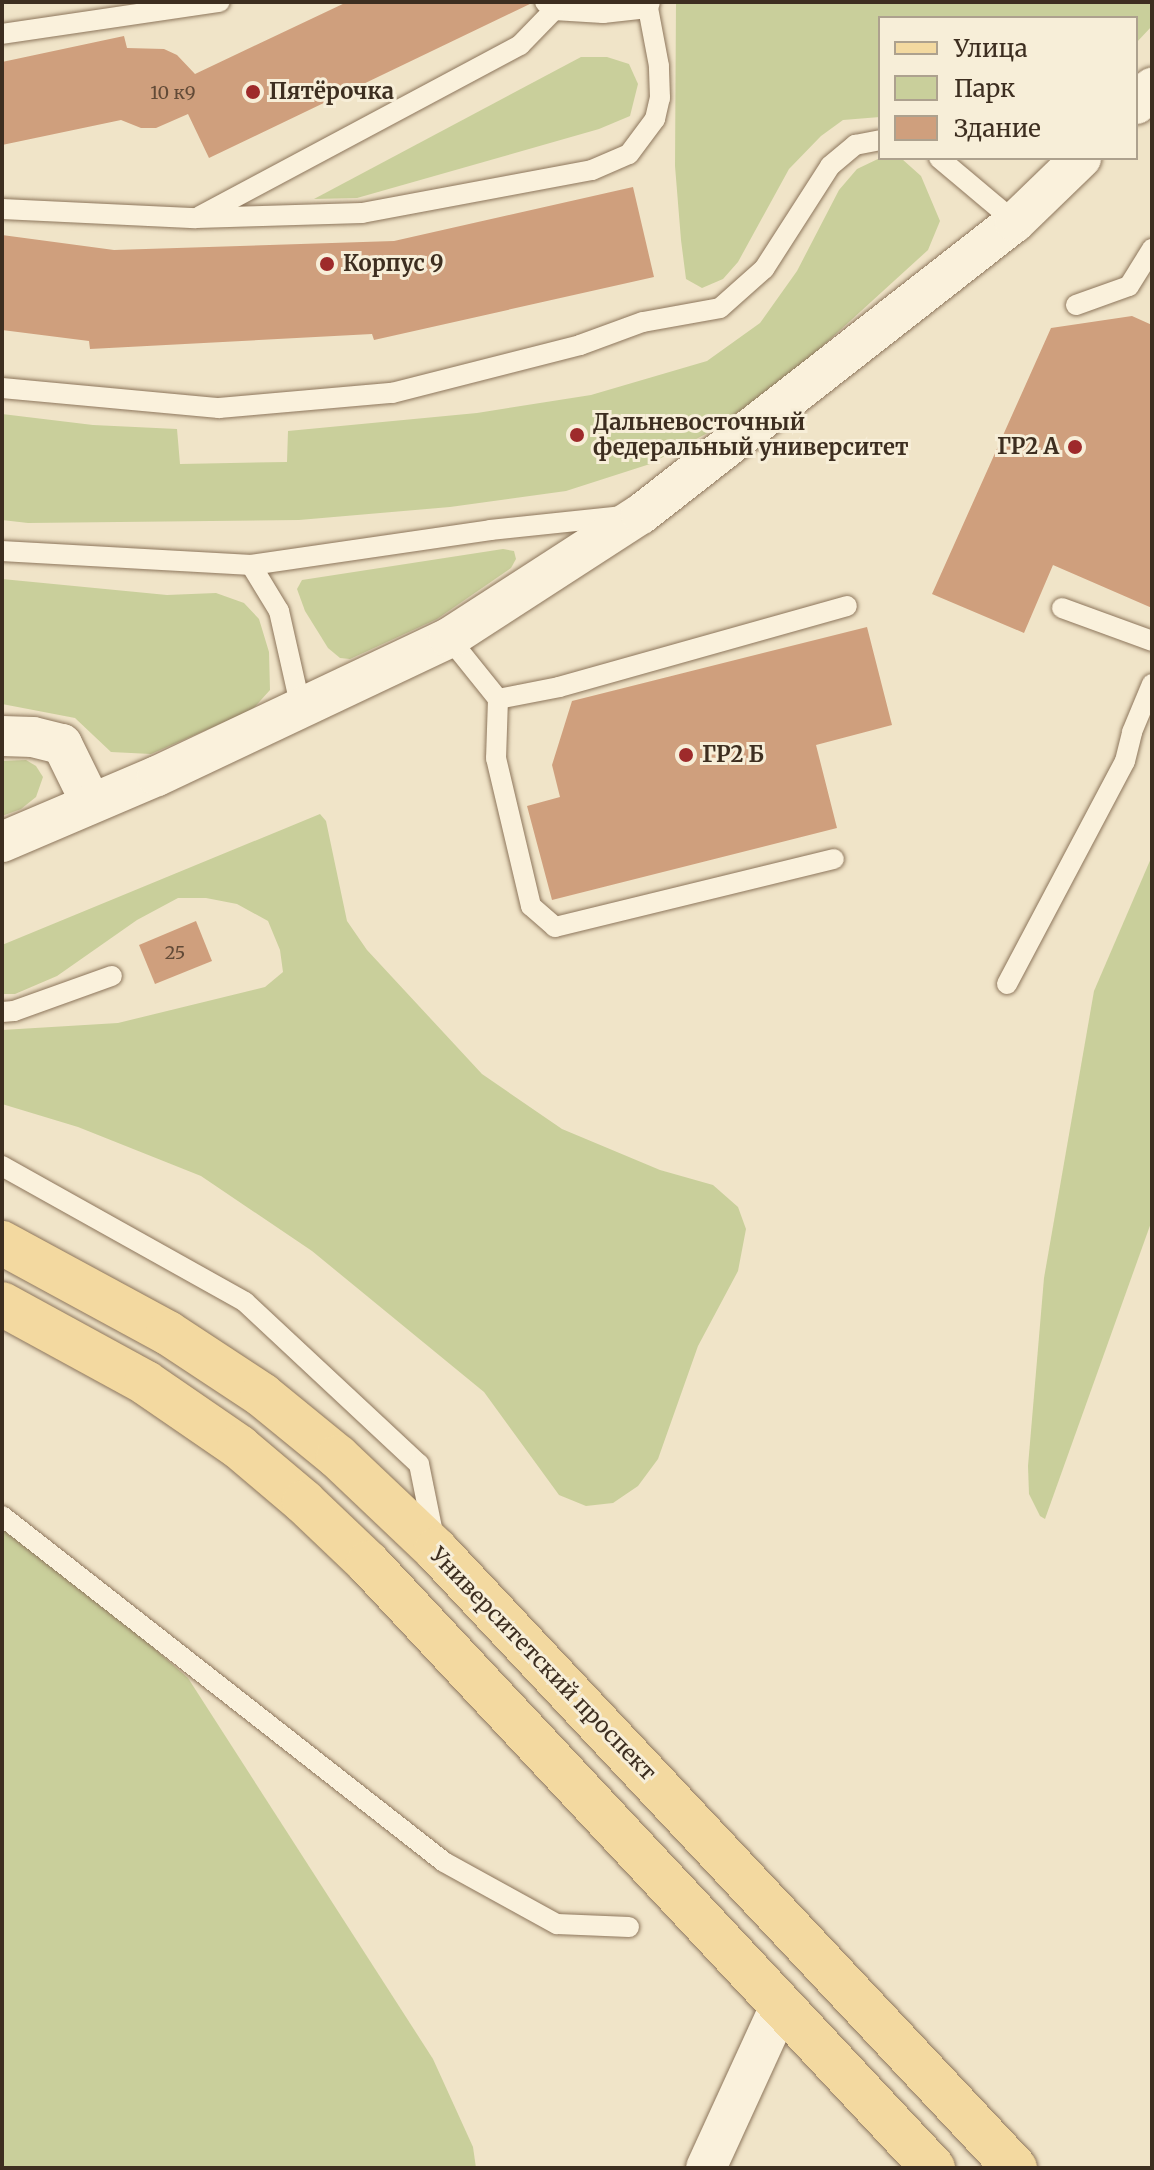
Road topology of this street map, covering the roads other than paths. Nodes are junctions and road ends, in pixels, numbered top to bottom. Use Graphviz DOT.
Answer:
graph roads {
  1 [pos="220,2"];
  2 [pos="649,5"];
  3 [pos="549,6"];
  4 [pos="2,34"];
  5 [pos="878,140"];
  6 [pos="941,160"];
  7 [pos="1079,160"];
  8 [pos="2,209"];
  9 [pos="196,218"];
  10 [pos="1015,222"];
  11 [pos="1152,249"];
  12 [pos="1076,305"];
  13 [pos="2,388"];
  14 [pos="641,514"];
  15 [pos="2,551"];
  16 [pos="251,565"];
  17 [pos="847,606"];
  18 [pos="1062,608"];
  19 [pos="449,638"];
  20 [pos="1152,641"];
  21 [pos="1152,684"];
  22 [pos="498,699"];
  23 [pos="301,709"];
  24 [pos="2,736"];
  25 [pos="91,803"];
  26 [pos="2,842"];
  27 [pos="834,859"];
  28 [pos="112,976"];
  29 [pos="1007,984"];
  30 [pos="2,1012"];
  31 [pos="2,1166"];
  32 [pos="2,1243"];
  33 [pos="2,1304"];
  34 [pos="2,1516"];
  35 [pos="436,1550"];
  36 [pos="574,1695"];
  37 [pos="541,1750"];
  38 [pos="629,1927"];
  39 [pos="780,2006"];
  40 [pos="706,2168"];
  41 [pos="933,2168"];
  42 [pos="1015,2168"];
  1 -- 4 [label="lane"];
  2 -- 3 [label="lane"];
  2 -- 9 [label="lane"];
  3 -- 9 [label="lane"];
  5 -- 13 [label="lane"];
  6 -- 10 [label="lane"];
  7 -- 10 [label="street"];
  8 -- 9 [label="lane"];
  10 -- 14 [label="street"];
  11 -- 12 [label="lane"];
  14 -- 16 [label="lane"];
  14 -- 19 [label="street"];
  15 -- 16 [label="lane"];
  16 -- 23 [label="lane"];
  17 -- 22 [label="lane"];
  18 -- 20 [label="lane"];
  19 -- 22 [label="lane"];
  19 -- 23 [label="street"];
  21 -- 29 [label="lane"];
  22 -- 27 [label="lane"];
  23 -- 25 [label="street"];
  24 -- 25 [label="street"];
  25 -- 26 [label="street"];
  28 -- 30 [label="lane"];
  31 -- 35 [label="lane"];
  32 -- 35 [label="main road, Университетский проспект"];
  33 -- 37 [label="main road"];
  34 -- 38 [label="lane"];
  35 -- 36 [label="main road, Университетский проспект"];
  36 -- 37 [label="main road"];
  36 -- 42 [label="main road, Университетский проспект"];
  37 -- 39 [label="main road"];
  39 -- 40 [label="street"];
  39 -- 41 [label="main road"];
}
